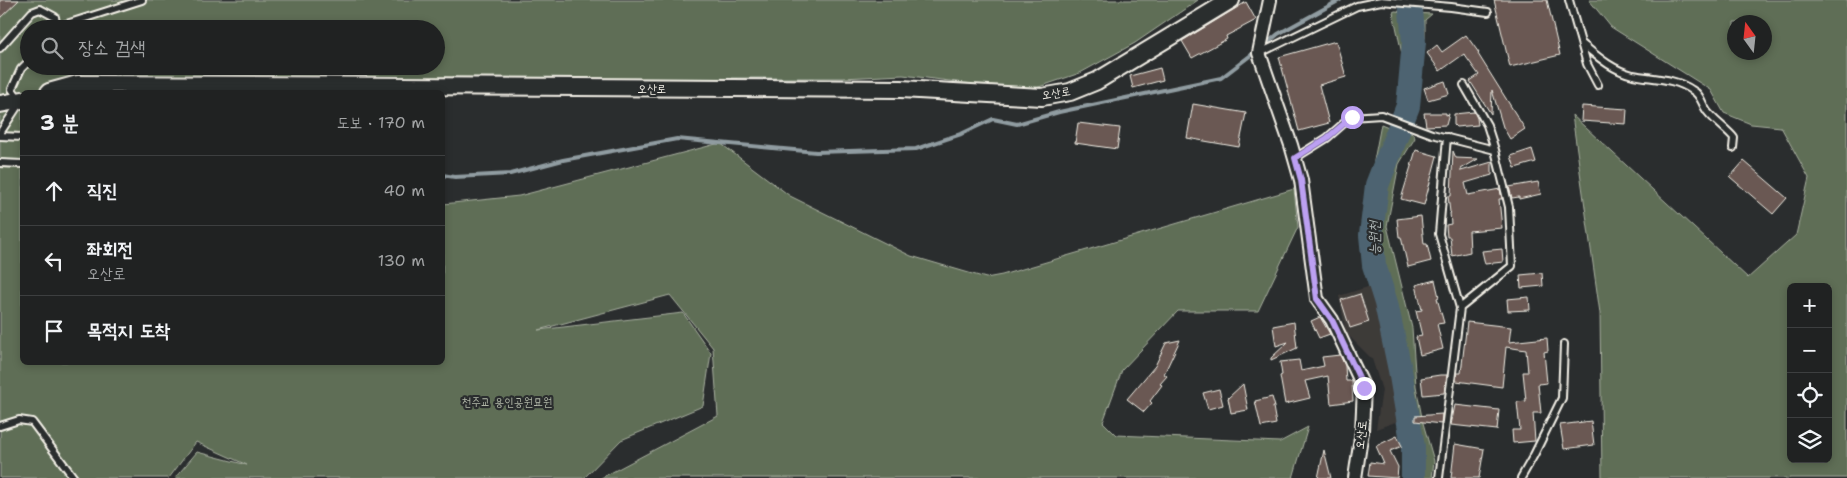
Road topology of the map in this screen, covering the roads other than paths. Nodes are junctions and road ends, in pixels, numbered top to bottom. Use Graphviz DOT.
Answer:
graph roads {
  1 [pos="142,0"];
  2 [pos="1231,0"];
  3 [pos="1270,0"];
  4 [pos="1569,0"];
  5 [pos="1488,12"];
  6 [pos="25,20"];
  7 [pos="55,20"];
  8 [pos="81,20"];
  9 [pos="20,26"];
  10 [pos="1581,43"];
  11 [pos="0,48"];
  12 [pos="1259,53"];
  13 [pos="20,71"];
  14 [pos="1598,84"];
  15 [pos="1464,85"];
  16 [pos="56,90"];
  17 [pos="20,99"];
  18 [pos="20,101"];
  19 [pos="0,104"];
  20 [pos="20,104"];
  21 [pos="0,134"];
  22 [pos="20,137"];
  23 [pos="1447,137"];
  24 [pos="1732,148"];
  25 [pos="1495,150"];
  26 [pos="1295,158"];
  27 [pos="0,163"];
  28 [pos="20,164"];
  29 [pos="1460,308"];
  30 [pos="1564,344"];
  31 [pos="0,426"];
  32 [pos="74,478"];
  33 [pos="1355,478"];
  34 [pos="1439,478"];
  35 [pos="1521,478"];
  1 -- 8 [label="lane"];
  2 -- 16 [label="street, 오산로"];
  3 -- 12 [label="street"];
  4 -- 10 [label="lane"];
  5 -- 12 [label="lane"];
  6 -- 7 [label="lane"];
  9 -- 11 [label="lane"];
  10 -- 14 [label="lane"];
  10 -- 24 [label="lane"];
  12 -- 26 [label="street, 오산로"];
  13 -- 17 [label="lane"];
  15 -- 25 [label="lane"];
  18 -- 19 [label="street"];
  20 -- 21 [label="lane"];
  21 -- 22 [label="lane"];
  23 -- 25 [label="lane"];
  23 -- 26 [label="lane"];
  23 -- 29 [label="lane"];
  25 -- 29 [label="lane"];
  26 -- 33 [label="street, 오산로"];
  27 -- 28 [label="lane"];
  29 -- 34 [label="lane"];
  30 -- 35 [label="lane"];
  31 -- 32 [label="lane"];
}
